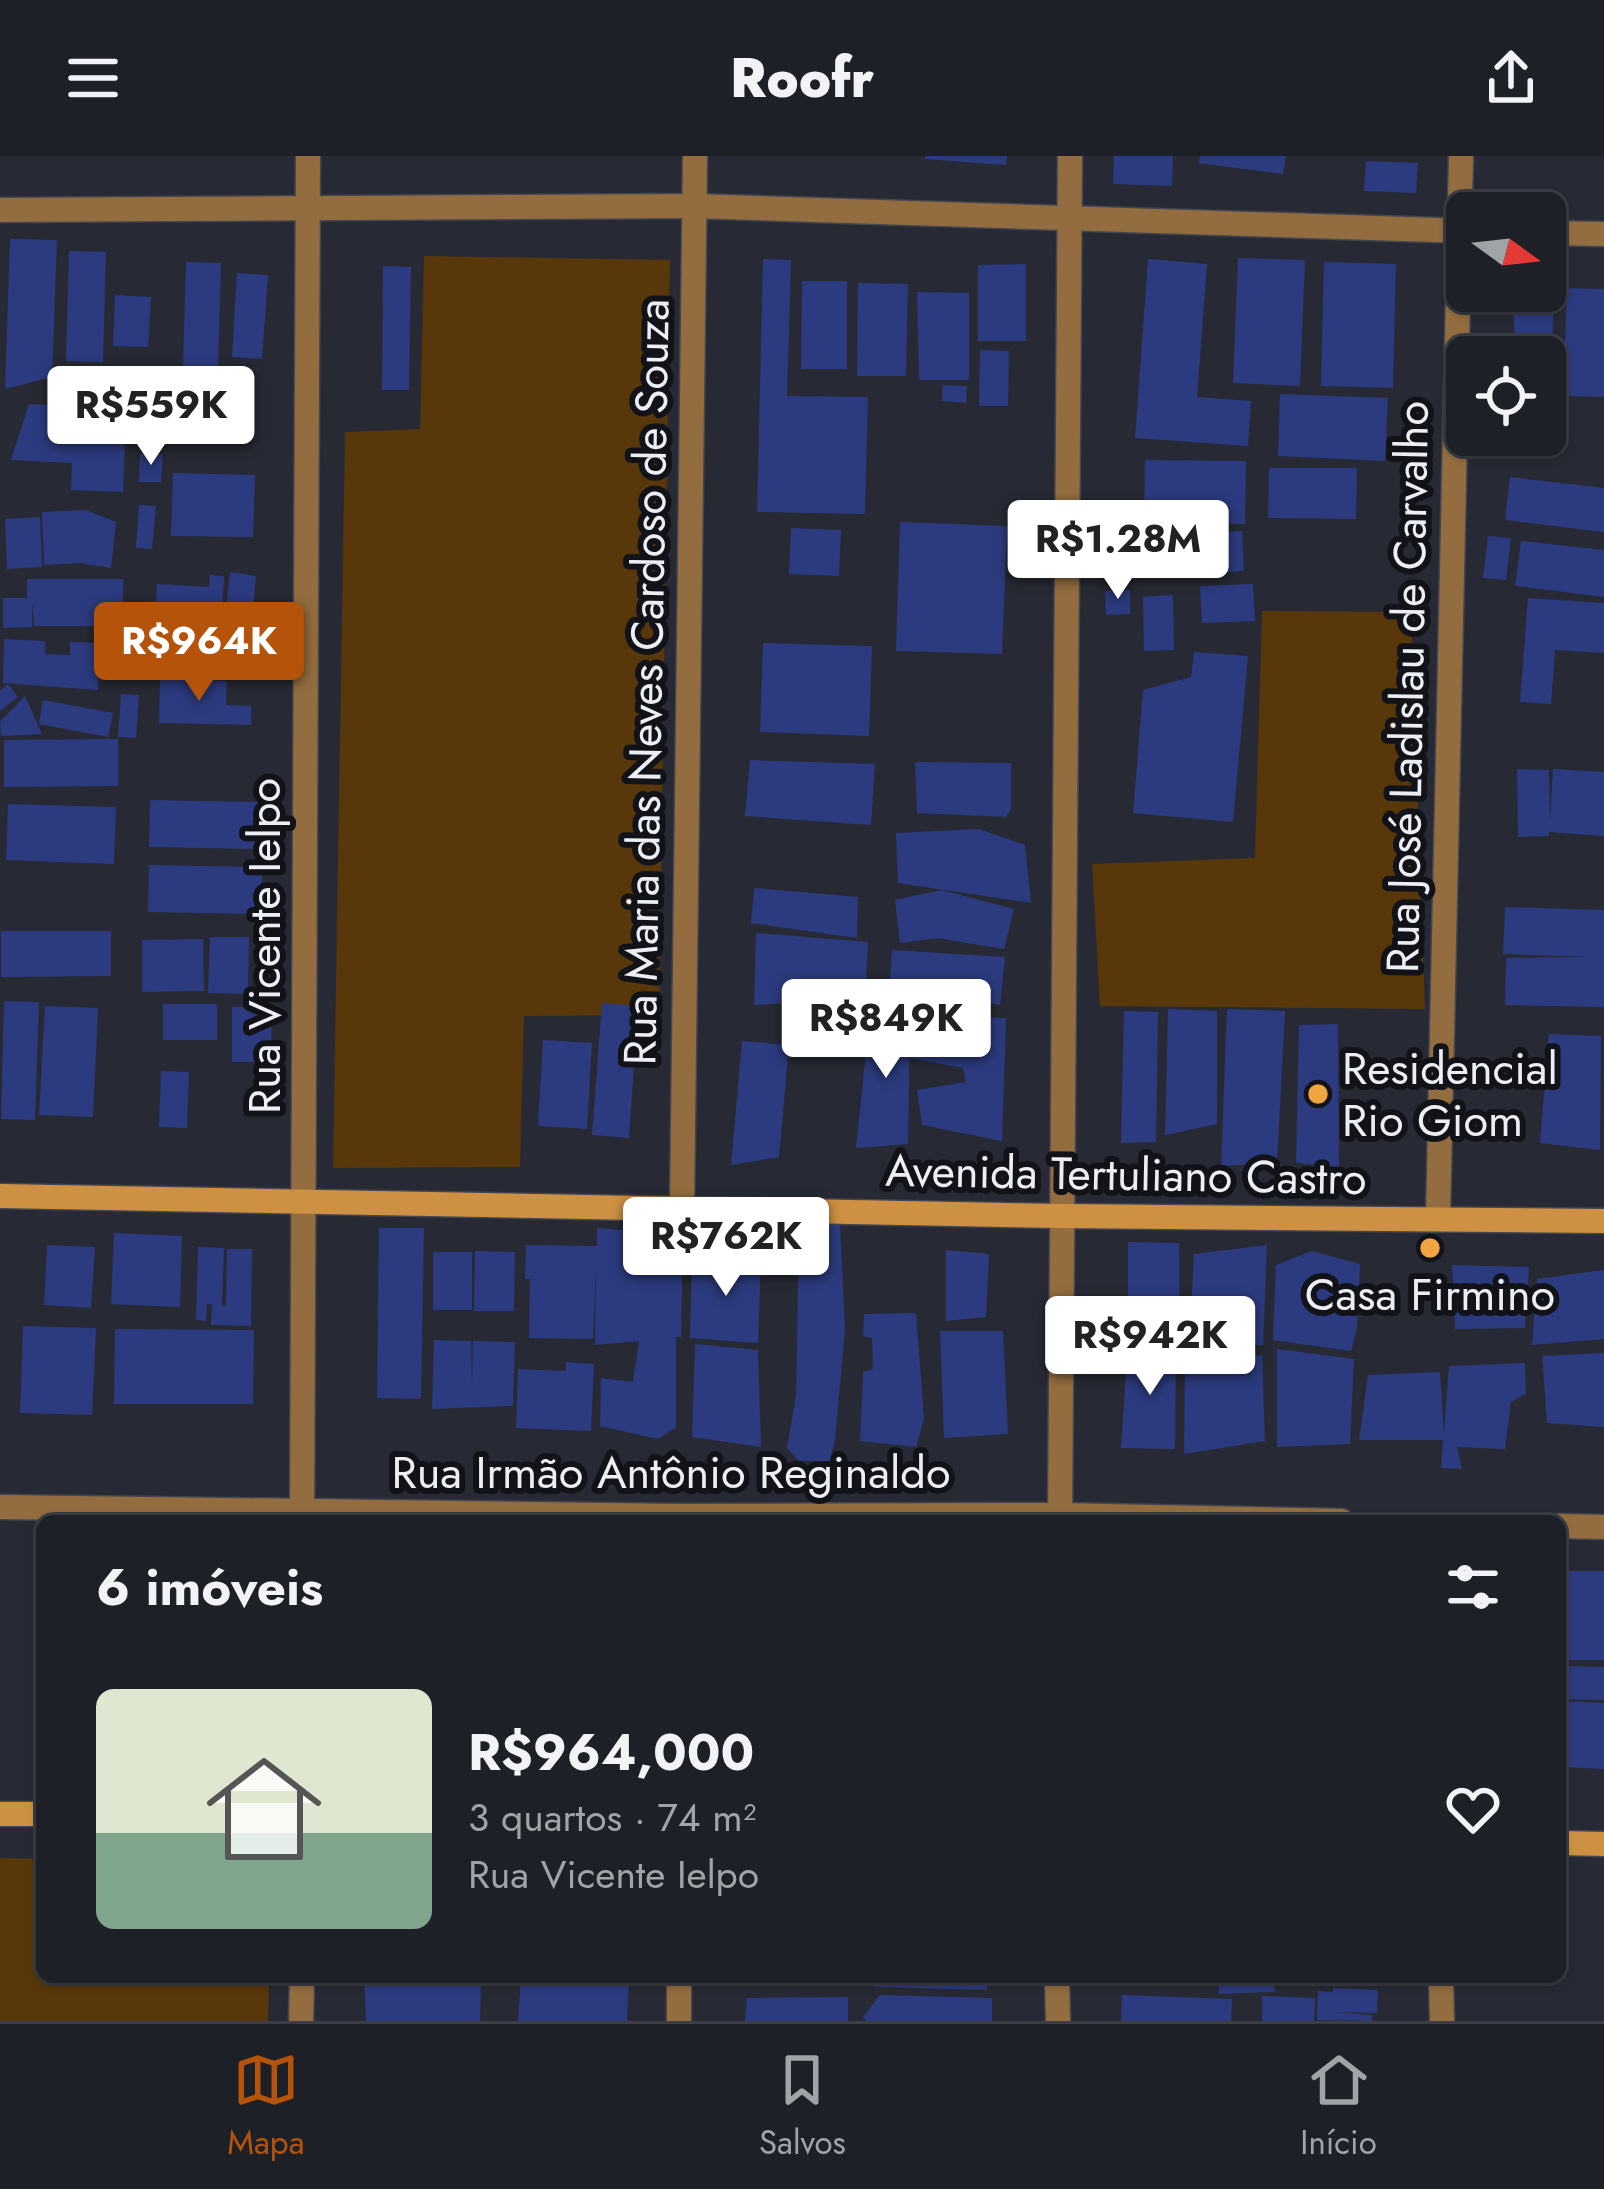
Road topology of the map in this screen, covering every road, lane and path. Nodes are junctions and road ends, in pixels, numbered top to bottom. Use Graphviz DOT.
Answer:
graph roads {
  1 [pos="308,156"];
  2 [pos="695,156"];
  3 [pos="1070,156"];
  4 [pos="1461,156"];
  5 [pos="1461,192"];
  6 [pos="694,206"];
  7 [pos="307,207"];
  8 [pos="0,210"];
  9 [pos="1069,215"];
  10 [pos="1446,230"];
  11 [pos="1566,233"];
  12 [pos="1604,234"];
  13 [pos="1460,312"];
  14 [pos="0,1196"];
  15 [pos="305,1202"];
  16 [pos="682,1209"];
  17 [pos="1062,1216"];
  18 [pos="1438,1219"];
  19 [pos="1604,1221"];
  20 [pos="0,1507"];
  21 [pos="268,1515"];
  22 [pos="302,1515"];
  23 [pos="1060,1515"];
  24 [pos="1566,1526"];
  25 [pos="1604,1527"];
  26 [pos="0,1814"];
  27 [pos="36,1814"];
  28 [pos="1566,1843"];
  29 [pos="1604,1844"];
  30 [pos="302,1983"];
  31 [pos="679,1983"];
  32 [pos="1057,1983"];
  33 [pos="1441,1983"];
  34 [pos="302,2021"];
  35 [pos="679,2021"];
  36 [pos="1058,2021"];
  37 [pos="1442,2021"];
  1 -- 7 [label="street, Rua Vicente Ielpo"];
  2 -- 6 [label="street, Rua Maria das Neves Cardoso de Souza"];
  3 -- 9 [label="street"];
  4 -- 5 [label="street, Rua José Ladislau de Carvalho"];
  6 -- 7 [label="street"];
  6 -- 9 [label="street"];
  6 -- 16 [label="street, Rua Maria das Neves Cardoso de Souza"];
  7 -- 8 [label="street"];
  7 -- 15 [label="street, Rua Vicente Ielpo"];
  9 -- 10 [label="street"];
  9 -- 17 [label="street"];
  11 -- 12 [label="street"];
  13 -- 18 [label="street, Rua José Ladislau de Carvalho"];
  14 -- 15 [label="street, Avenida Tertuliano Castro"];
  15 -- 16 [label="street, Avenida Tertuliano Castro"];
  15 -- 22 [label="street, Rua Vicente Ielpo"];
  16 -- 17 [label="street, Avenida Tertuliano Castro"];
  17 -- 18 [label="street, Avenida Tertuliano Castro"];
  17 -- 23 [label="street"];
  18 -- 19 [label="street, Avenida Tertuliano Castro"];
  20 -- 21 [label="street, Rua Irmão Antônio Reginaldo"];
  24 -- 25 [label="street"];
  26 -- 27 [label="street"];
  28 -- 29 [label="street"];
  30 -- 34 [label="street"];
  31 -- 35 [label="street"];
  32 -- 36 [label="street"];
  33 -- 37 [label="street"];
}
